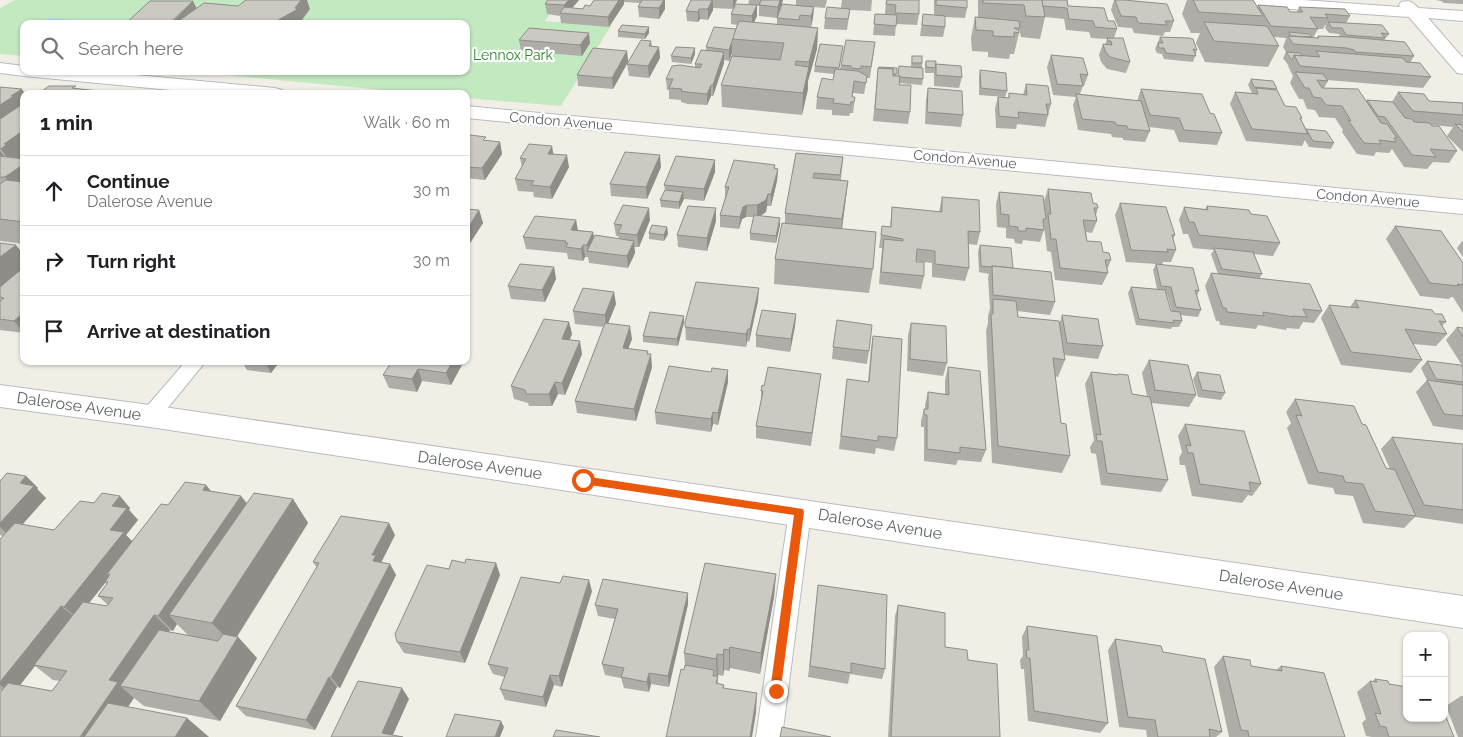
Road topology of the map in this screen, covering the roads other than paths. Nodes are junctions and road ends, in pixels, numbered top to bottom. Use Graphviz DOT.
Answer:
graph roads {
  1 [pos="1233,0"];
  2 [pos="1408,6"];
  3 [pos="1463,16"];
  4 [pos="0,68"];
  5 [pos="1463,69"];
  6 [pos="20,70"];
  7 [pos="74,75"];
  8 [pos="232,90"];
  9 [pos="470,112"];
  10 [pos="1463,207"];
  11 [pos="194,365"];
  12 [pos="0,396"];
  13 [pos="150,416"];
  14 [pos="800,512"];
  15 [pos="1463,612"];
  16 [pos="769,737"];
  1 -- 2 [label="street"];
  2 -- 3 [label="street"];
  2 -- 5 [label="street"];
  4 -- 6 [label="street"];
  7 -- 8 [label="street"];
  9 -- 10 [label="street, Condon Avenue"];
  11 -- 13 [label="lane"];
  12 -- 13 [label="street, Dalerose Avenue"];
  13 -- 14 [label="street, Dalerose Avenue"];
  14 -- 15 [label="street, Dalerose Avenue"];
  14 -- 16 [label="lane"];
}
